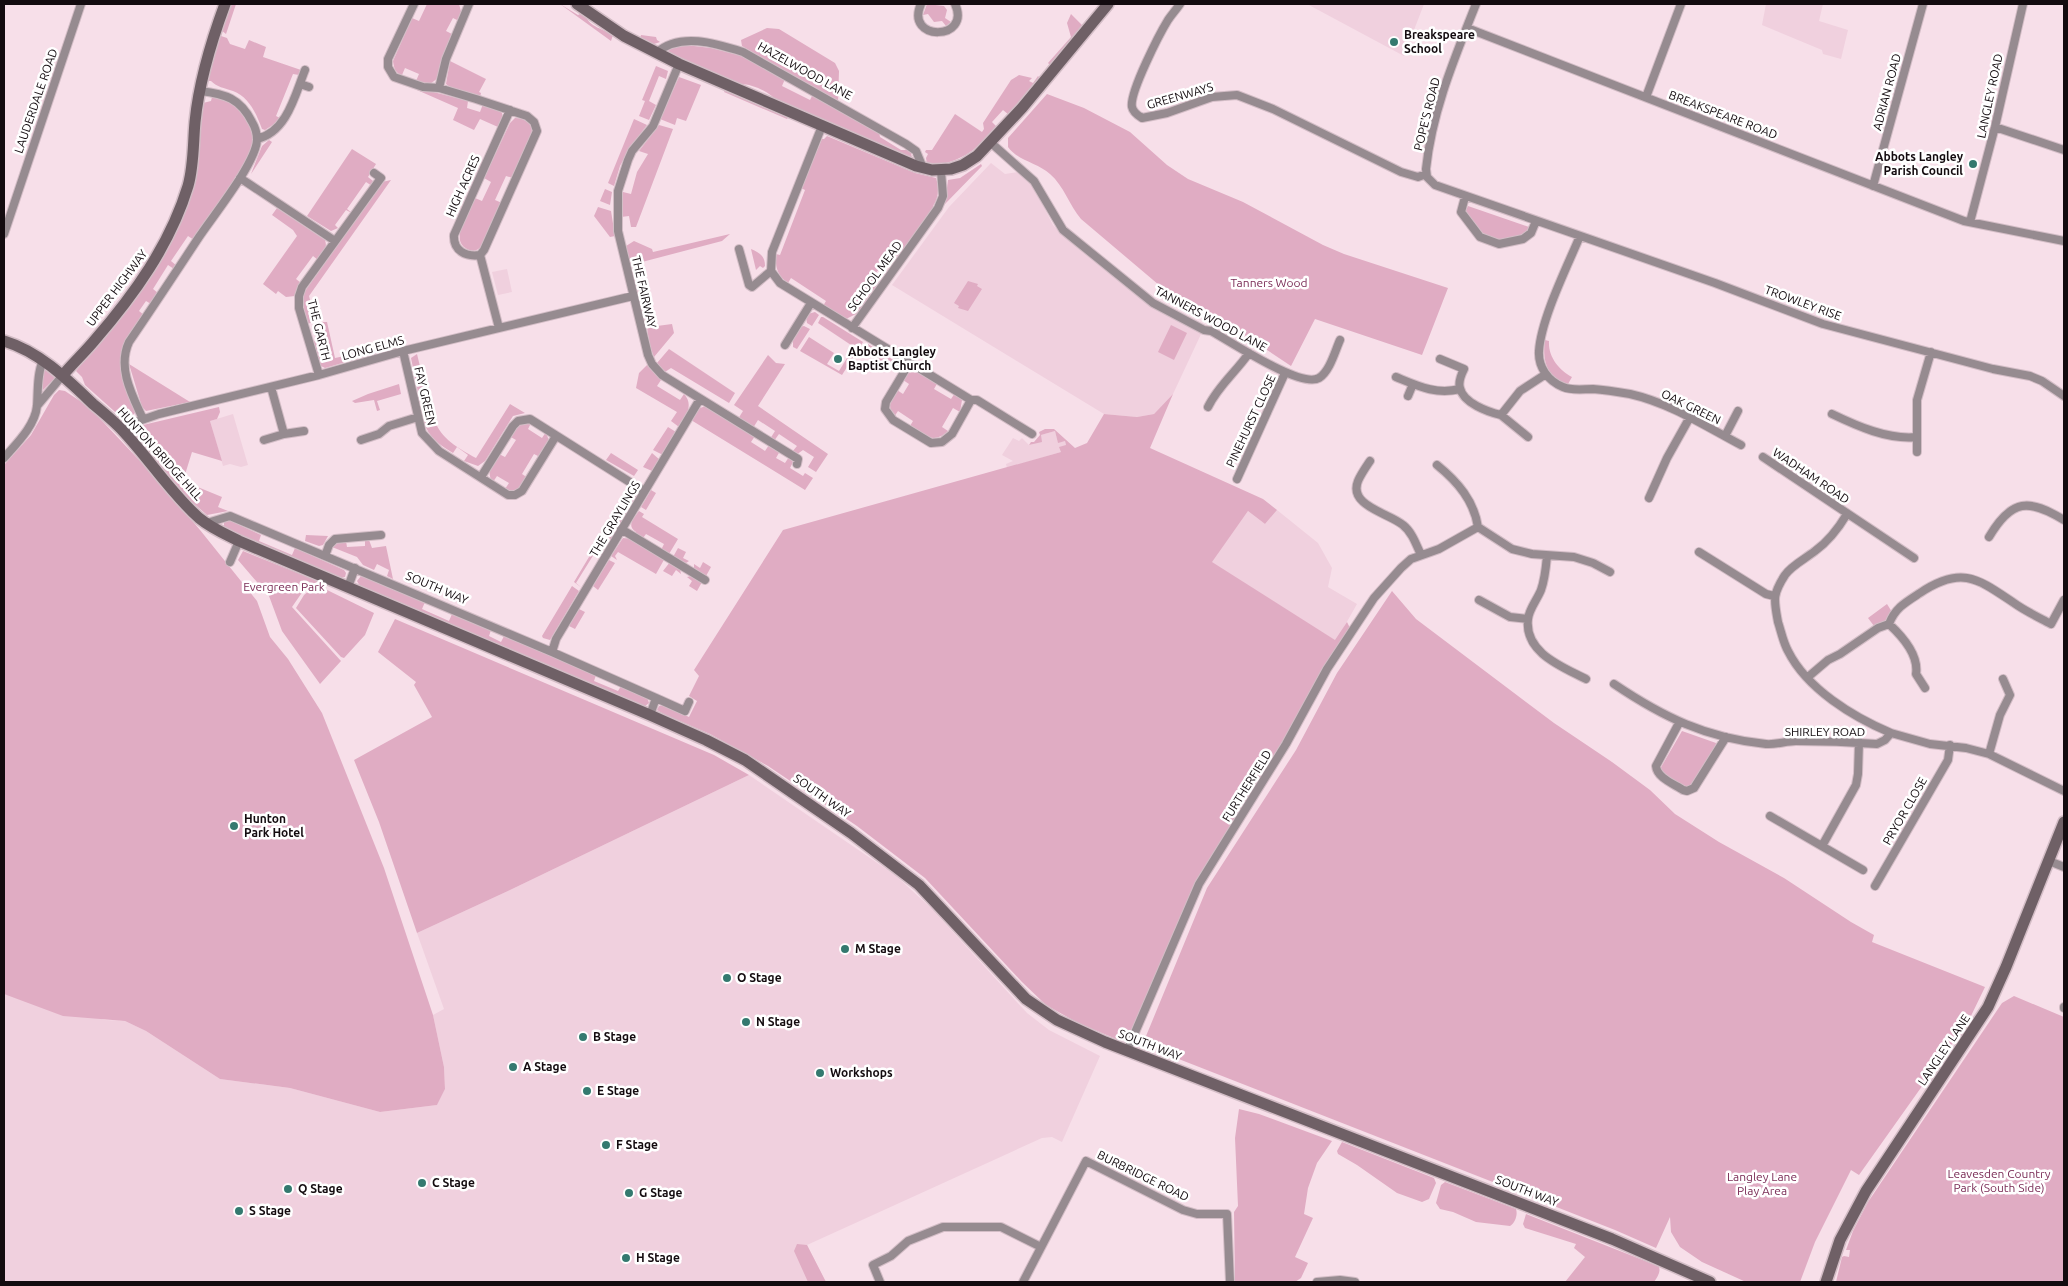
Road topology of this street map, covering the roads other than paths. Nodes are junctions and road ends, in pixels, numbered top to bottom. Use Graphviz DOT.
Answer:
graph roads {
  1 [pos="81,4"];
  2 [pos="225,4"];
  3 [pos="414,4"];
  4 [pos="469,4"];
  5 [pos="577,4"];
  6 [pos="921,4"];
  7 [pos="955,4"];
  8 [pos="1108,4"];
  9 [pos="1180,4"];
  10 [pos="1476,4"];
  11 [pos="1681,4"];
  12 [pos="1923,4"];
  13 [pos="2023,4"];
  14 [pos="1466,28"];
  15 [pos="656,53"];
  16 [pos="679,64"];
  17 [pos="305,70"];
  18 [pos="300,84"];
  19 [pos="309,87"];
  20 [pos="439,88"];
  21 [pos="200,91"];
  22 [pos="1646,97"];
  23 [pos="510,110"];
  24 [pos="822,126"];
  25 [pos="1995,127"];
  26 [pos="257,139"];
  27 [pos="990,142"];
  28 [pos="2064,150"];
  29 [pos="923,168"];
  30 [pos="941,171"];
  31 [pos="374,172"];
  32 [pos="1426,174"];
  33 [pos="240,178"];
  34 [pos="1873,186"];
  35 [pos="1466,197"];
  36 [pos="1536,221"];
  37 [pos="1970,222"];
  38 [pos="4,234"];
  39 [pos="1580,236"];
  40 [pos="2064,241"];
  41 [pos="335,242"];
  42 [pos="739,249"];
  43 [pos="480,255"];
  44 [pos="771,271"];
  45 [pos="633,296"];
  46 [pos="811,303"];
  47 [pos="499,328"];
  48 [pos="852,328"];
  49 [pos="1340,340"];
  50 [pos="4,341"];
  51 [pos="785,345"];
  52 [pos="403,352"];
  53 [pos="1930,352"];
  54 [pos="1249,353"];
  55 [pos="1440,359"];
  56 [pos="43,360"];
  57 [pos="910,362"];
  58 [pos="1285,373"];
  59 [pos="1546,374"];
  60 [pos="63,375"];
  61 [pos="319,375"];
  62 [pos="1396,377"];
  63 [pos="1414,384"];
  64 [pos="271,387"];
  65 [pos="1460,389"];
  66 [pos="1408,396"];
  67 [pos="2064,396"];
  68 [pos="700,399"];
  69 [pos="972,400"];
  70 [pos="37,406"];
  71 [pos="1208,407"];
  72 [pos="1738,411"];
  73 [pos="1832,414"];
  74 [pos="1501,415"];
  75 [pos="418,417"];
  76 [pos="1690,417"];
  77 [pos="143,419"];
  78 [pos="304,431"];
  79 [pos="124,432"];
  80 [pos="284,434"];
  81 [pos="1032,434"];
  82 [pos="556,436"];
  83 [pos="1725,436"];
  84 [pos="1528,437"];
  85 [pos="1917,437"];
  86 [pos="264,440"];
  87 [pos="361,440"];
  88 [pos="1741,445"];
  89 [pos="1917,452"];
  90 [pos="1763,456"];
  91 [pos="4,458"];
  92 [pos="800,459"];
  93 [pos="1370,461"];
  94 [pos="1437,465"];
  95 [pos="481,477"];
  96 [pos="1237,479"];
  97 [pos="644,491"];
  98 [pos="1649,498"];
  99 [pos="1847,514"];
  100 [pos="203,520"];
  101 [pos="2064,520"];
  102 [pos="1478,528"];
  103 [pos="621,529"];
  104 [pos="381,535"];
  105 [pos="1989,536"];
  106 [pos="239,541"];
  107 [pos="1699,552"];
  108 [pos="1421,555"];
  109 [pos="325,556"];
  110 [pos="1547,556"];
  111 [pos="1914,558"];
  112 [pos="230,562"];
  113 [pos="355,568"];
  114 [pos="1610,572"];
  115 [pos="705,580"];
  116 [pos="348,587"];
  117 [pos="1774,596"];
  118 [pos="1479,600"];
  119 [pos="2064,600"];
  120 [pos="1528,619"];
  121 [pos="1889,624"];
  122 [pos="552,652"];
  123 [pos="1808,677"];
  124 [pos="2003,679"];
  125 [pos="1586,680"];
  126 [pos="1614,684"];
  127 [pos="1925,688"];
  128 [pos="656,698"];
  129 [pos="689,702"];
  130 [pos="650,715"];
  131 [pos="1679,723"];
  132 [pos="1891,733"];
  133 [pos="1726,737"];
  134 [pos="1860,742"];
  135 [pos="1950,746"];
  136 [pos="1989,754"];
  137 [pos="2064,791"];
  138 [pos="1770,816"];
  139 [pos="2064,822"];
  140 [pos="1822,846"];
  141 [pos="2049,861"];
  142 [pos="2064,867"];
  143 [pos="1863,870"];
  144 [pos="1875,886"];
  145 [pos="1127,1051"];
  146 [pos="1041,1247"];
  147 [pos="880,1282"];
  148 [pos="1023,1282"];
  149 [pos="1230,1282"];
  150 [pos="1317,1282"];
  151 [pos="1355,1282"];
  152 [pos="1710,1282"];
  153 [pos="1826,1282"];
  1 -- 38 [label="street, LAUDERDALE ROAD"];
  2 -- 21 [label="street, UPPER HIGHWAY"];
  3 -- 20 [label="street"];
  4 -- 20 [label="street"];
  5 -- 15 [label="street"];
  6 -- 7 [label="street"];
  8 -- 27 [label="street"];
  9 -- 32 [label="street, GREENWAYS"];
  10 -- 14 [label="street, POPE'S ROAD"];
  11 -- 22 [label="street"];
  12 -- 34 [label="street, ADRIAN ROAD"];
  13 -- 25 [label="street, LANGLEY ROAD"];
  14 -- 22 [label="street, BREAKSPEARE ROAD"];
  14 -- 32 [label="street, POPE'S ROAD"];
  15 -- 16 [label="street"];
  15 -- 29 [label="street, HAZELWOOD LANE"];
  16 -- 24 [label="street"];
  16 -- 45 [label="street, THE FAIRWAY"];
  17 -- 18 [label="street"];
  18 -- 19 [label="street"];
  18 -- 26 [label="street"];
  20 -- 23 [label="street"];
  21 -- 26 [label="street"];
  21 -- 60 [label="street, UPPER HIGHWAY"];
  22 -- 34 [label="street, BREAKSPEARE ROAD"];
  23 -- 43 [label="street"];
  23 -- 43 [label="street, HIGH ACRES"];
  24 -- 29 [label="street"];
  24 -- 44 [label="street"];
  25 -- 28 [label="street"];
  25 -- 37 [label="street, LANGLEY ROAD"];
  26 -- 33 [label="street"];
  27 -- 30 [label="street"];
  27 -- 54 [label="street, TANNERS WOOD LANE"];
  29 -- 30 [label="street"];
  30 -- 48 [label="street, SCHOOL MEAD"];
  31 -- 41 [label="street, THE GARTH"];
  32 -- 35 [label="street, TROWLEY RISE"];
  33 -- 41 [label="street"];
  33 -- 77 [label="street"];
  34 -- 37 [label="street, BREAKSPEARE ROAD"];
  35 -- 36 [label="street, TROWLEY RISE"];
  35 -- 36 [label="street"];
  36 -- 39 [label="street, TROWLEY RISE"];
  37 -- 40 [label="street, BREAKSPEARE ROAD"];
  39 -- 53 [label="street, TROWLEY RISE"];
  39 -- 59 [label="street"];
  41 -- 61 [label="street, THE GARTH"];
  42 -- 44 [label="street"];
  43 -- 47 [label="street"];
  44 -- 46 [label="street, SCHOOL MEAD"];
  45 -- 47 [label="street, LONG ELMS"];
  45 -- 68 [label="street, THE FAIRWAY"];
  46 -- 48 [label="street, SCHOOL MEAD"];
  46 -- 51 [label="street"];
  47 -- 52 [label="street, LONG ELMS"];
  48 -- 57 [label="street"];
  49 -- 58 [label="street, TANNERS WOOD LANE"];
  50 -- 56 [label="street, HUNTON BRIDGE HILL"];
  52 -- 61 [label="street, LONG ELMS"];
  52 -- 75 [label="street, FAY GREEN"];
  53 -- 67 [label="street, TROWLEY RISE"];
  53 -- 85 [label="street"];
  54 -- 58 [label="street, TANNERS WOOD LANE"];
  54 -- 71 [label="street"];
  55 -- 65 [label="street"];
  56 -- 60 [label="street, HUNTON BRIDGE HILL"];
  56 -- 70 [label="street"];
  57 -- 69 [label="street"];
  57 -- 69 [label="street"];
  58 -- 96 [label="street, PINEHURST CLOSE"];
  59 -- 74 [label="street"];
  59 -- 76 [label="street, OAK GREEN"];
  60 -- 70 [label="street"];
  60 -- 79 [label="street, HUNTON BRIDGE HILL"];
  61 -- 64 [label="street, LONG ELMS"];
  62 -- 63 [label="street"];
  63 -- 65 [label="street"];
  63 -- 66 [label="street"];
  64 -- 77 [label="street, LONG ELMS"];
  64 -- 80 [label="street"];
  65 -- 74 [label="street"];
  68 -- 92 [label="street, THE FAIRWAY"];
  68 -- 97 [label="street, THE GRAYLINGS"];
  69 -- 81 [label="street"];
  70 -- 91 [label="street"];
  72 -- 83 [label="street"];
  73 -- 85 [label="street"];
  74 -- 84 [label="street"];
  75 -- 87 [label="street"];
  75 -- 95 [label="street, FAY GREEN"];
  76 -- 83 [label="street, OAK GREEN"];
  76 -- 98 [label="street"];
  77 -- 79 [label="street, LONG ELMS"];
  78 -- 80 [label="street"];
  79 -- 100 [label="street, HUNTON BRIDGE HILL"];
  80 -- 86 [label="street"];
  82 -- 95 [label="street"];
  82 -- 95 [label="street, FAY GREEN"];
  82 -- 97 [label="street"];
  83 -- 88 [label="street, OAK GREEN"];
  85 -- 89 [label="street"];
  90 -- 99 [label="street, WADHAM ROAD"];
  93 -- 108 [label="street"];
  94 -- 102 [label="street"];
  97 -- 103 [label="street, THE GRAYLINGS"];
  99 -- 111 [label="street, WADHAM ROAD"];
  99 -- 117 [label="street"];
  100 -- 106 [label="street, SOUTH WAY"];
  100 -- 109 [label="street, SOUTH WAY"];
  101 -- 105 [label="street"];
  102 -- 108 [label="street, FURTHERFIELD"];
  102 -- 110 [label="street"];
  103 -- 115 [label="street"];
  103 -- 122 [label="street, THE GRAYLINGS"];
  104 -- 109 [label="street"];
  106 -- 112 [label="street"];
  106 -- 116 [label="street, SOUTH WAY"];
  107 -- 117 [label="street"];
  108 -- 145 [label="street, FURTHERFIELD"];
  109 -- 113 [label="street, SOUTH WAY"];
  110 -- 114 [label="street"];
  110 -- 120 [label="street"];
  113 -- 116 [label="street"];
  113 -- 122 [label="street, SOUTH WAY"];
  116 -- 130 [label="street, SOUTH WAY"];
  117 -- 123 [label="street"];
  118 -- 120 [label="street"];
  119 -- 121 [label="street"];
  120 -- 125 [label="street"];
  121 -- 123 [label="street"];
  121 -- 127 [label="street"];
  122 -- 128 [label="street, SOUTH WAY"];
  123 -- 132 [label="street"];
  124 -- 136 [label="street"];
  126 -- 131 [label="street, SHIRLEY ROAD"];
  128 -- 129 [label="street, SOUTH WAY"];
  128 -- 130 [label="street"];
  130 -- 145 [label="street, SOUTH WAY"];
  131 -- 133 [label="street, SHIRLEY ROAD"];
  131 -- 133 [label="street"];
  132 -- 134 [label="street, SHIRLEY ROAD"];
  132 -- 135 [label="street"];
  133 -- 134 [label="street, SHIRLEY ROAD"];
  134 -- 140 [label="street"];
  135 -- 136 [label="street"];
  135 -- 144 [label="street, PRYOR CLOSE"];
  136 -- 137 [label="street"];
  138 -- 140 [label="street"];
  139 -- 141 [label="street, LANGLEY LANE"];
  140 -- 143 [label="street"];
  141 -- 142 [label="street"];
  141 -- 153 [label="street, LANGLEY LANE"];
  145 -- 152 [label="street, SOUTH WAY"];
  146 -- 147 [label="street"];
  146 -- 148 [label="street, BURBRIDGE ROAD"];
  146 -- 149 [label="street, BURBRIDGE ROAD"];
  150 -- 151 [label="street"];
}
